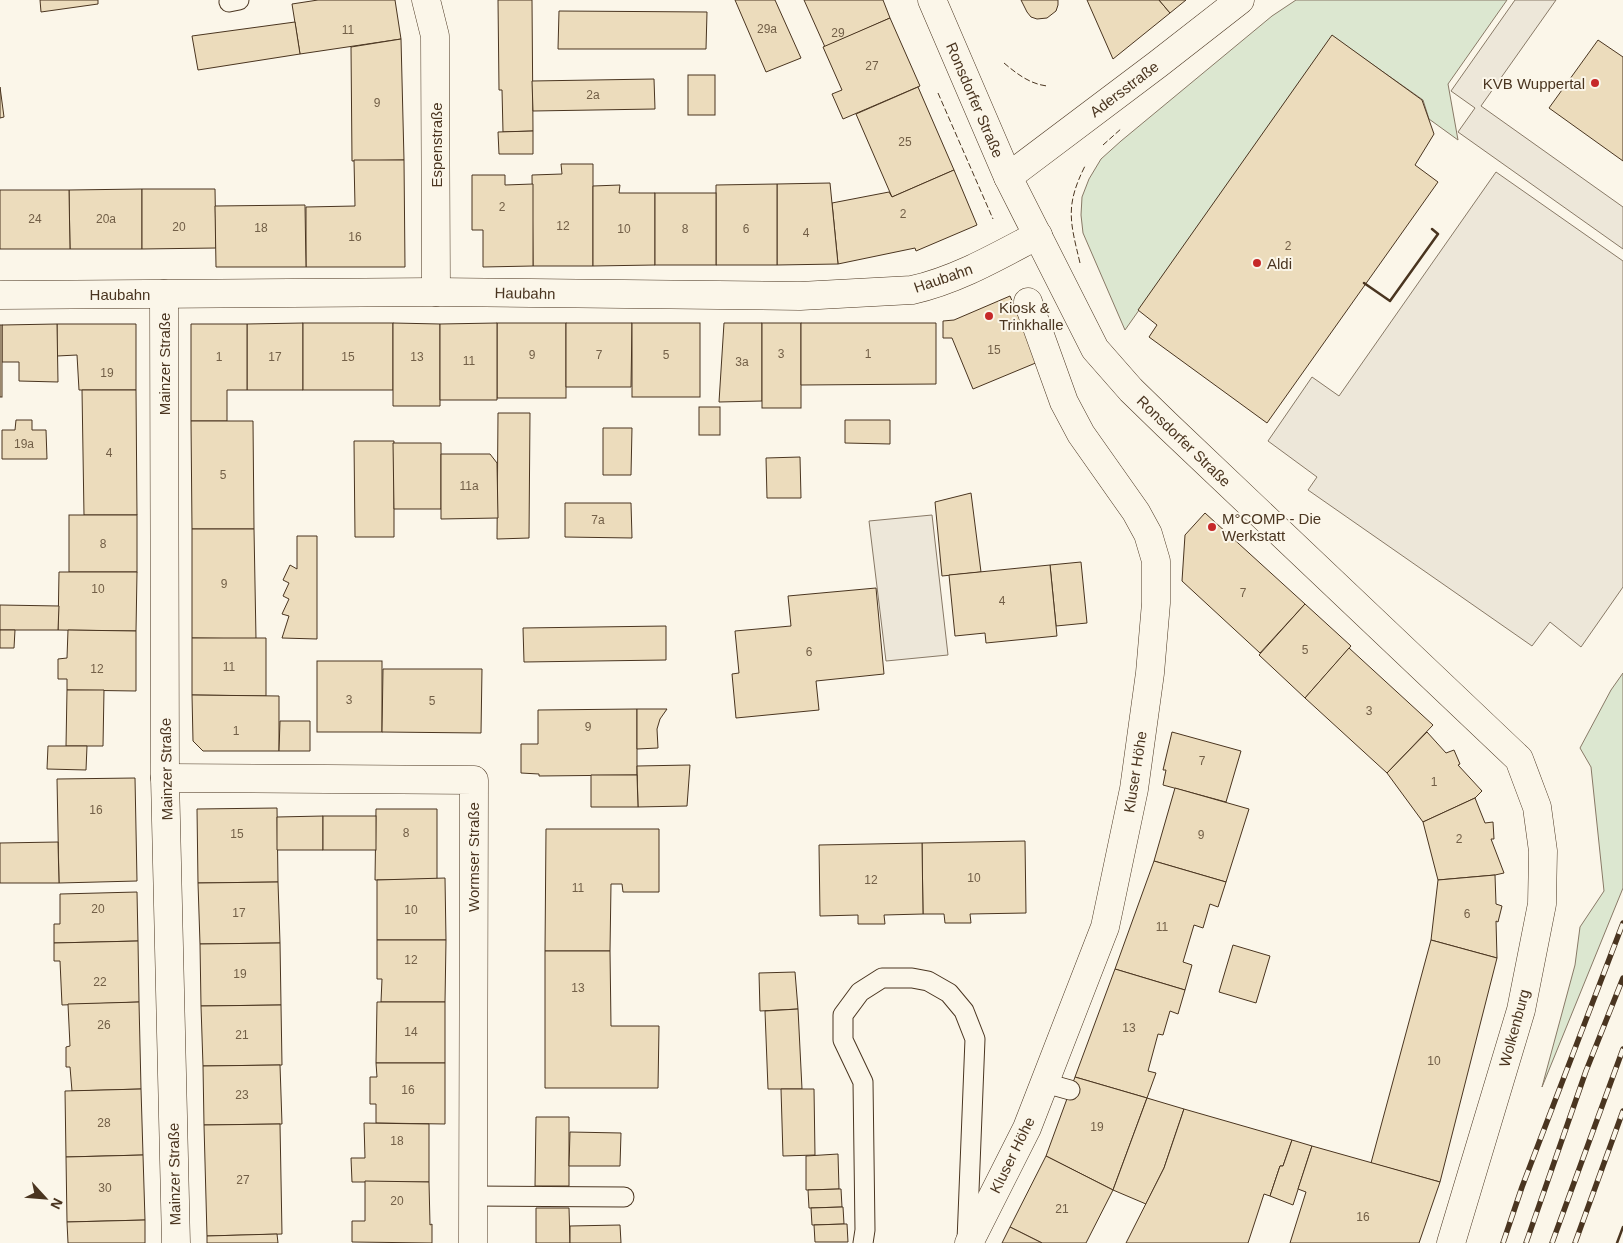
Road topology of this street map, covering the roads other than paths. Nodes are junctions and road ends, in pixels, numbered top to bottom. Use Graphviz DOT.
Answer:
graph roads {
  1 [pos="426,0"];
  2 [pos="932,0"];
  3 [pos="1240,0"];
  4 [pos="1008,177"];
  5 [pos="1038,235"];
  6 [pos="436,292"];
  7 [pos="164,294"];
  8 [pos="0,295"];
  9 [pos="1028,302"];
  10 [pos="165,778"];
  11 [pos="1537,807"];
  12 [pos="473,1196"];
  13 [pos="624,1197"];
  14 [pos="176,1243"];
  15 [pos="473,1243"];
  16 [pos="863,1243"];
  17 [pos="968,1243"];
  18 [pos="1451,1243"];
  1 -- 6 [label="street, Espenstraße"];
  2 -- 4 [label="street, Ronsdorfer Straße"];
  3 -- 4 [label="street, Adersstraße"];
  4 -- 5 [label="street, Ronsdorfer Straße"];
  5 -- 6 [label="street, Haubahn"];
  5 -- 11 [label="street, Ronsdorfer Straße"];
  6 -- 7 [label="street, Haubahn"];
  7 -- 8 [label="street, Haubahn"];
  7 -- 10 [label="street, Mainzer Straße"];
  9 -- 17 [label="street, Kluser Höhe"];
  10 -- 12 [label="street, Wormser Straße"];
  10 -- 14 [label="street, Mainzer Straße"];
  11 -- 18 [label="street, Wolkenburg"];
  12 -- 13 [label="lane"];
  12 -- 15 [label="street, Wormser Straße"];
  16 -- 17 [label="lane"];
}
